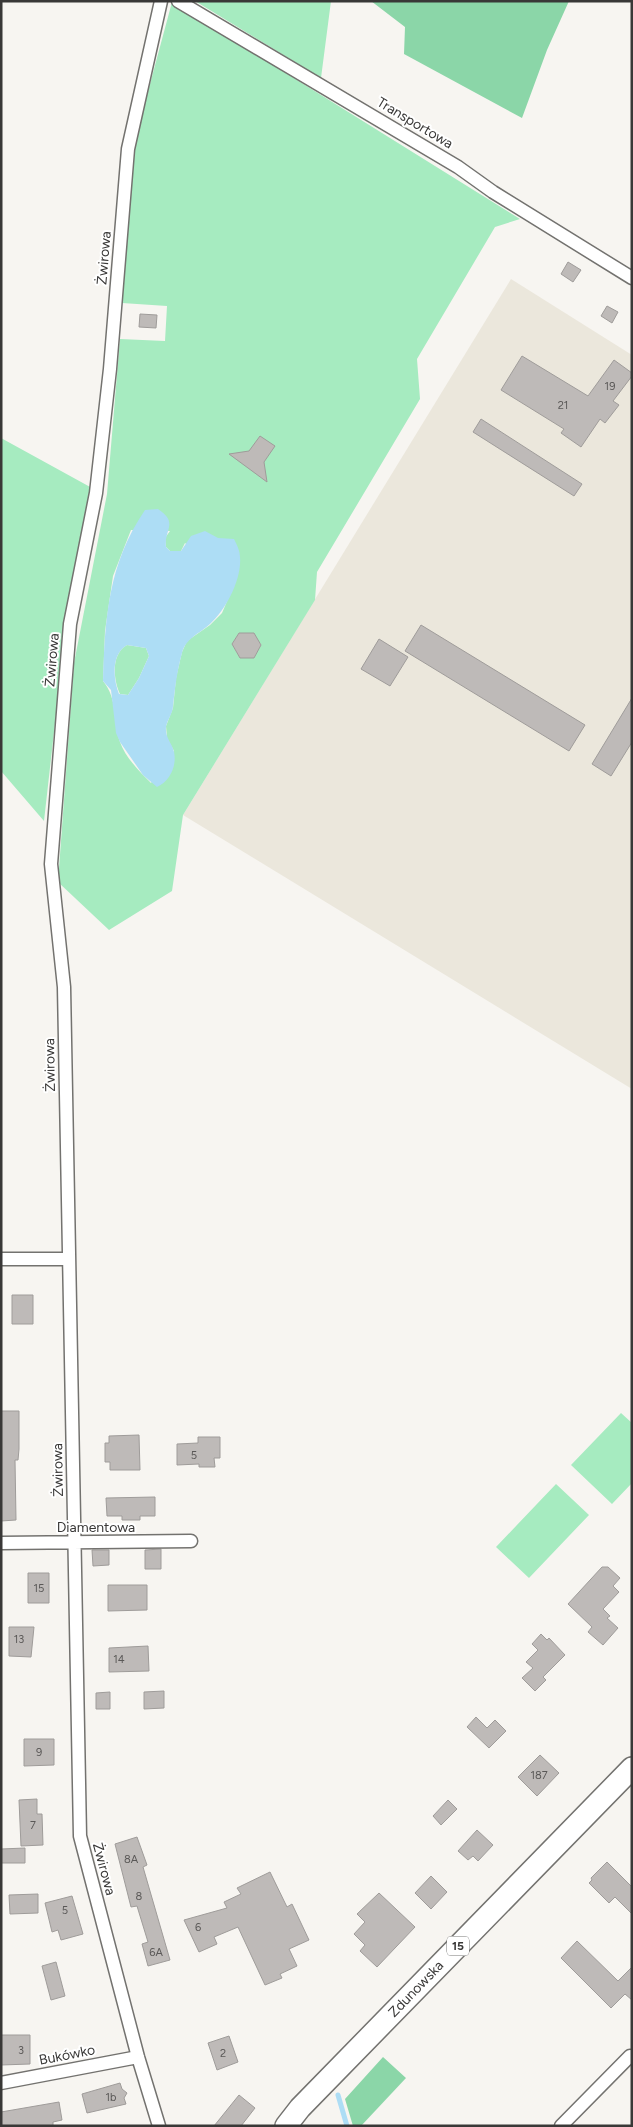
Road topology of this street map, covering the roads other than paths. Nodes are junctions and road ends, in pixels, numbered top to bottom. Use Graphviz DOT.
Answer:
graph roads {
  1 [pos="161,1"];
  2 [pos="178,1"];
  3 [pos="632,278"];
  4 [pos="1,1259"];
  5 [pos="68,1259"];
  6 [pos="75,1542"];
  7 [pos="191,1542"];
  8 [pos="1,1543"];
  9 [pos="632,1768"];
  10 [pos="630,2056"];
  11 [pos="138,2057"];
  12 [pos="1,2083"];
  13 [pos="160,2126"];
  14 [pos="286,2126"];
  15 [pos="562,2126"];
  1 -- 5 [label="street, Żwirowa"];
  2 -- 3 [label="street, Transportowa"];
  4 -- 5 [label="street"];
  5 -- 6 [label="street, Żwirowa"];
  6 -- 7 [label="street, Diamentowa"];
  6 -- 8 [label="street, Diamentowa"];
  6 -- 11 [label="street, Żwirowa"];
  9 -- 14 [label="main road, Zdunowska / 15"];
  10 -- 15 [label="street"];
  11 -- 12 [label="street, Bukówko"];
  11 -- 13 [label="street, Żwirowa"];
}
